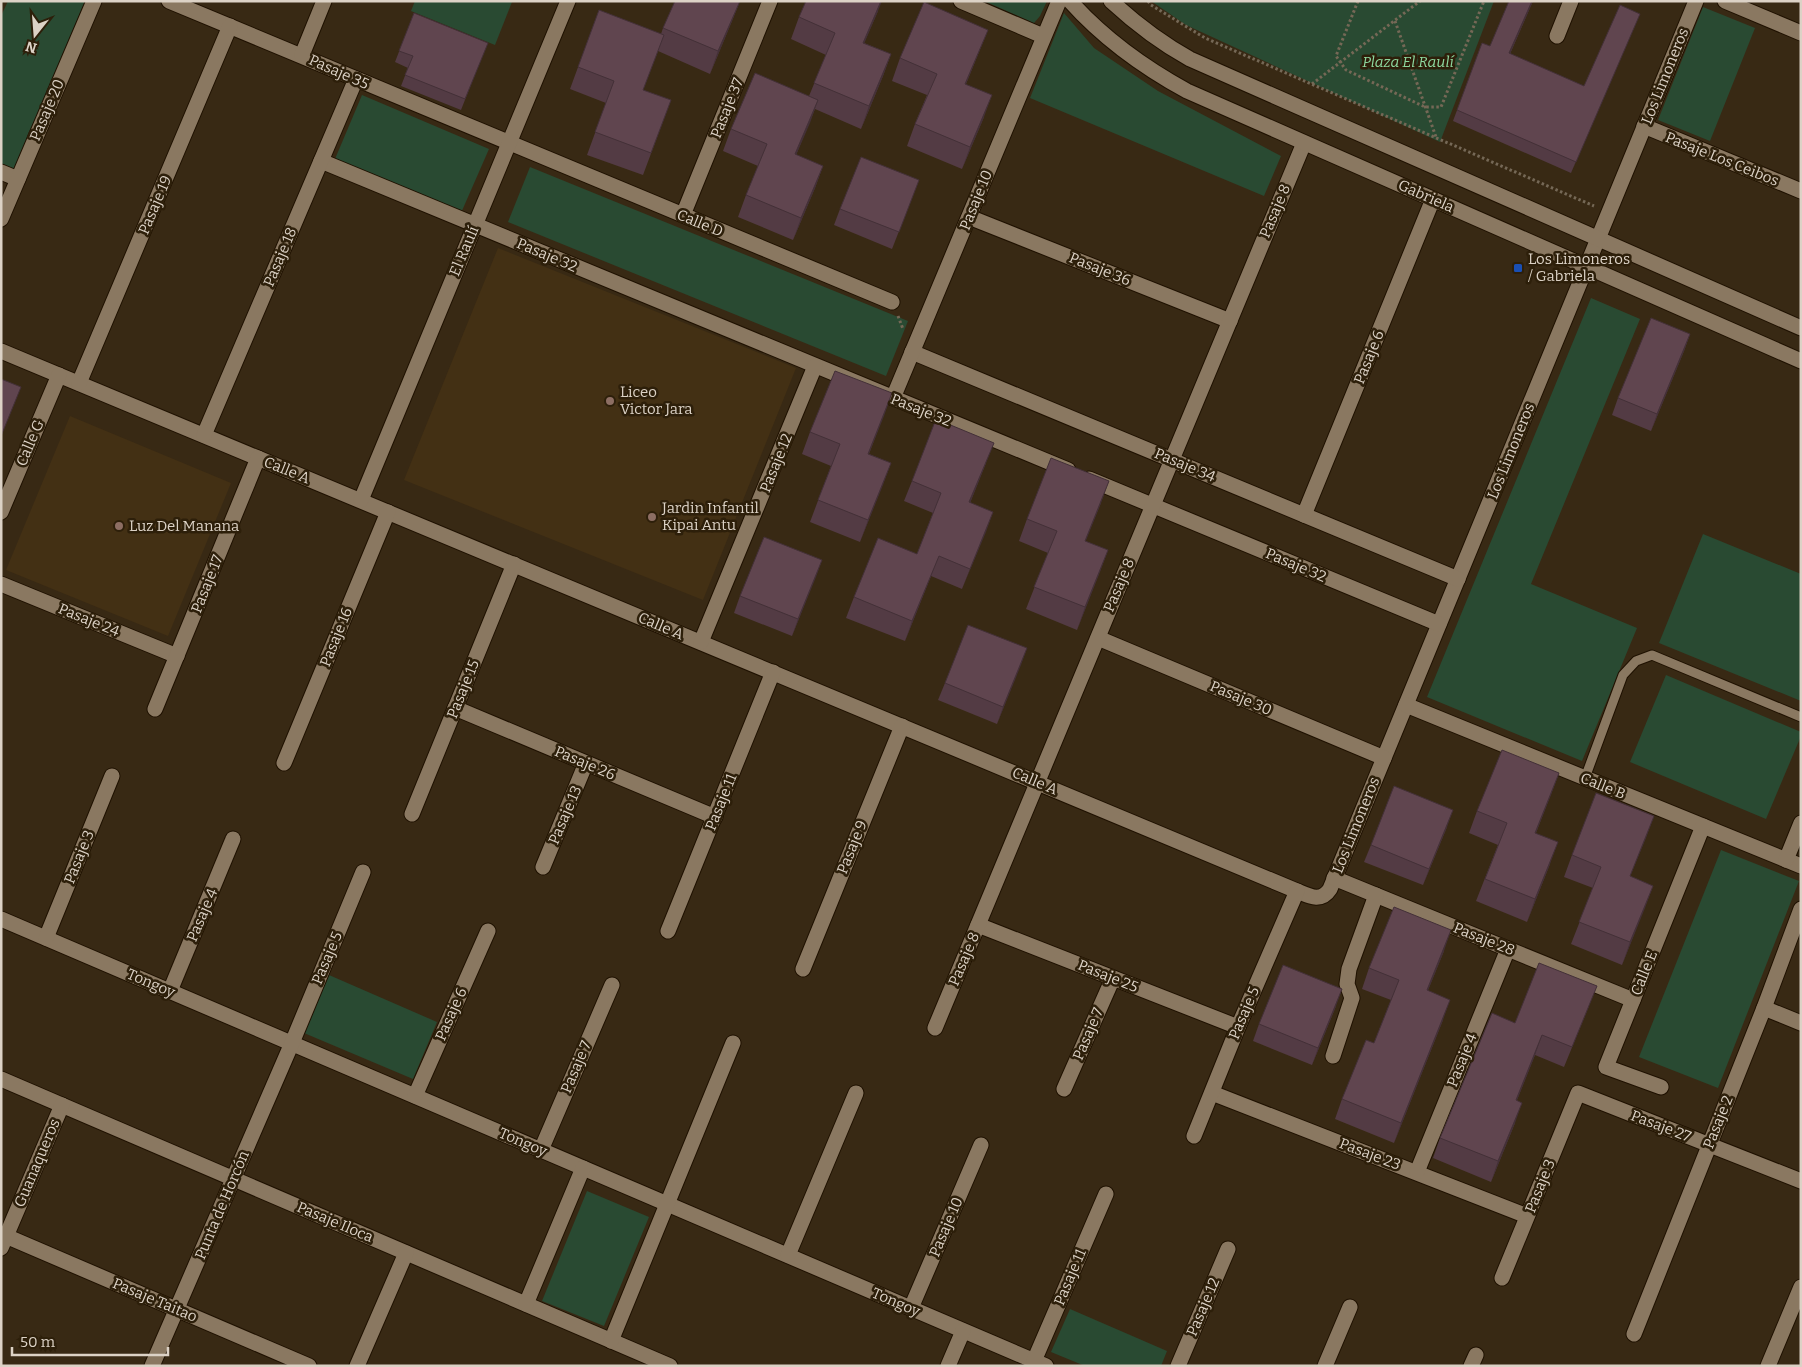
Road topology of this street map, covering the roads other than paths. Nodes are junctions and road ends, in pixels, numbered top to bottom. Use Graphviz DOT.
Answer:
graph roads {
  1 [pos="94,1"];
  2 [pos="169,1"];
  3 [pos="324,1"];
  4 [pos="568,1"];
  5 [pos="770,1"];
  6 [pos="960,1"];
  7 [pos="1058,1"];
  8 [pos="1070,1"];
  9 [pos="1111,1"];
  10 [pos="1571,1"];
  11 [pos="1696,1"];
  12 [pos="1725,1"];
  13 [pos="230,26"];
  14 [pos="1801,33"];
  15 [pos="1043,36"];
  16 [pos="1557,36"];
  17 [pos="302,55"];
  18 [pos="356,79"];
  19 [pos="1644,126"];
  20 [pos="1304,143"];
  21 [pos="509,144"];
  22 [pos="321,161"];
  23 [pos="1,172"];
  24 [pos="18,179"];
  25 [pos="1801,191"];
  26 [pos="1433,199"];
  27 [pos="683,216"];
  28 [pos="969,217"];
  29 [pos="1,219"];
  30 [pos="475,225"];
  31 [pos="1598,238"];
  32 [pos="1586,266"];
  33 [pos="892,302"];
  34 [pos="1230,321"];
  35 [pos="1801,328"];
  36 [pos="1,351"];
  37 [pos="912,352"];
  38 [pos="1801,361"];
  39 [pos="815,366"];
  40 [pos="59,375"];
  41 [pos="79,383"];
  42 [pos="892,398"];
  43 [pos="204,435"];
  44 [pos="258,458"];
  45 [pos="1172,460"];
  46 [pos="361,500"];
  47 [pos="1153,505"];
  48 [pos="1,512"];
  49 [pos="388,512"];
  50 [pos="1304,515"];
  51 [pos="514,564"];
  52 [pos="1458,579"];
  53 [pos="1,584"];
  54 [pos="1439,624"];
  55 [pos="1098,638"];
  56 [pos="702,642"];
  57 [pos="177,656"];
  58 [pos="773,672"];
  59 [pos="1406,705"];
  60 [pos="455,708"];
  61 [pos="155,709"];
  62 [pos="1801,717"];
  63 [pos="902,726"];
  64 [pos="1384,758"];
  65 [pos="284,763"];
  66 [pos="586,763"];
  67 [pos="112,776"];
  68 [pos="1585,778"];
  69 [pos="1038,782"];
  70 [pos="412,814"];
  71 [pos="715,817"];
  72 [pos="1801,823"];
  73 [pos="1703,826"];
  74 [pos="233,839"];
  75 [pos="1786,860"];
  76 [pos="1801,866"];
  77 [pos="543,867"];
  78 [pos="363,872"];
  79 [pos="1334,878"];
  80 [pos="1296,891"];
  81 [pos="1376,895"];
  82 [pos="1322,897"];
  83 [pos="1801,909"];
  84 [pos="1,919"];
  85 [pos="978,925"];
  86 [pos="488,931"];
  87 [pos="668,931"];
  88 [pos="46,938"];
  89 [pos="1508,949"];
  90 [pos="802,969"];
  91 [pos="1113,978"];
  92 [pos="612,985"];
  93 [pos="170,991"];
  94 [pos="1633,1000"];
  95 [pos="1764,1008"];
  96 [pos="1801,1023"];
  97 [pos="936,1028"];
  98 [pos="1238,1028"];
  99 [pos="292,1043"];
  100 [pos="733,1043"];
  101 [pos="1333,1056"];
  102 [pos="1,1078"];
  103 [pos="1661,1087"];
  104 [pos="1064,1089"];
  105 [pos="856,1093"];
  106 [pos="1212,1093"];
  107 [pos="1578,1094"];
  108 [pos="415,1096"];
  109 [pos="62,1104"];
  110 [pos="1194,1136"];
  111 [pos="981,1145"];
  112 [pos="1709,1145"];
  113 [pos="541,1150"];
  114 [pos="583,1168"];
  115 [pos="1417,1172"];
  116 [pos="233,1178"];
  117 [pos="1801,1182"];
  118 [pos="1106,1194"];
  119 [pos="667,1204"];
  120 [pos="1527,1216"];
  121 [pos="3,1239"];
  122 [pos="1228,1249"];
  123 [pos="406,1253"];
  124 [pos="788,1255"];
  125 [pos="1502,1278"];
  126 [pos="1801,1287"];
  127 [pos="526,1304"];
  128 [pos="911,1308"];
  129 [pos="1350,1308"];
  130 [pos="176,1309"];
  131 [pos="963,1331"];
  132 [pos="1634,1334"];
  133 [pos="611,1341"];
  134 [pos="1040,1363"];
  135 [pos="152,1366"];
  136 [pos="309,1366"];
  137 [pos="357,1366"];
  138 [pos="670,1366"];
  139 [pos="948,1366"];
  140 [pos="1178,1366"];
  141 [pos="1325,1366"];
  142 [pos="1768,1366"];
  1 -- 24 [label="street, Pasaje 20"];
  2 -- 13 [label="street, Pasaje 35"];
  3 -- 17 [label="street"];
  4 -- 21 [label="street, El Raulí"];
  5 -- 27 [label="street, Pasaje 37"];
  6 -- 15 [label="street"];
  7 -- 15 [label="street, Pasaje 10"];
  8 -- 20 [label="street, Gabriela"];
  9 -- 31 [label="street, Gabriela"];
  10 -- 16 [label="street"];
  11 -- 19 [label="street, Los Limoneros"];
  12 -- 14 [label="street"];
  13 -- 17 [label="street, Pasaje 35"];
  13 -- 41 [label="street, Pasaje 19"];
  15 -- 28 [label="street, Pasaje 10"];
  17 -- 18 [label="street, Pasaje 35"];
  18 -- 21 [label="street, Pasaje 35"];
  18 -- 22 [label="street, Pasaje 18"];
  19 -- 25 [label="street, Pasaje Los Ceibos"];
  19 -- 31 [label="street, Los Limoneros"];
  20 -- 26 [label="street, Gabriela"];
  20 -- 34 [label="street, Pasaje 8"];
  21 -- 27 [label="street, Calle D"];
  21 -- 30 [label="street, El Raulí"];
  22 -- 30 [label="street, Pasaje 32"];
  22 -- 43 [label="street, Pasaje 18"];
  23 -- 24 [label="street"];
  24 -- 29 [label="street, Pasaje 20"];
  26 -- 32 [label="street, Gabriela"];
  26 -- 50 [label="street, Pasaje 6"];
  27 -- 33 [label="street, Calle D"];
  28 -- 34 [label="street, Pasaje 36"];
  28 -- 37 [label="street, Pasaje 10"];
  30 -- 39 [label="street, Pasaje 32"];
  30 -- 46 [label="street, El Raulí"];
  31 -- 32 [label="street, Los Limoneros"];
  31 -- 35 [label="street, Gabriela"];
  32 -- 38 [label="street, Gabriela"];
  32 -- 52 [label="street, Los Limoneros"];
  34 -- 45 [label="street, Pasaje 8"];
  36 -- 40 [label="street, Calle A"];
  37 -- 42 [label="street, Pasaje 10"];
  37 -- 45 [label="street, Pasaje 34"];
  39 -- 42 [label="street, Pasaje 32"];
  39 -- 56 [label="street, Pasaje 12"];
  40 -- 41 [label="street, Calle A"];
  40 -- 48 [label="street, Calle G"];
  41 -- 43 [label="street, Calle A"];
  42 -- 47 [label="street, Pasaje 32"];
  43 -- 44 [label="street, Calle A"];
  44 -- 46 [label="street, Calle A"];
  44 -- 57 [label="street, Pasaje 17"];
  45 -- 47 [label="street, Pasaje 8"];
  45 -- 50 [label="street, Pasaje 34"];
  46 -- 49 [label="street, Calle A"];
  47 -- 54 [label="street, Pasaje 32"];
  47 -- 55 [label="street, Pasaje 8"];
  49 -- 51 [label="street, Calle A"];
  49 -- 65 [label="street, Pasaje 16"];
  50 -- 52 [label="street, Pasaje 34"];
  51 -- 56 [label="street, Calle A"];
  51 -- 60 [label="street, Pasaje 15"];
  52 -- 54 [label="street, Los Limoneros"];
  53 -- 57 [label="street, Pasaje 24"];
  54 -- 59 [label="street, Los Limoneros"];
  55 -- 64 [label="street, Pasaje 30"];
  55 -- 69 [label="street, Pasaje 8"];
  56 -- 58 [label="street, Calle A"];
  57 -- 61 [label="street, Pasaje 17"];
  58 -- 63 [label="street, Calle A"];
  58 -- 71 [label="street, Pasaje 11"];
  59 -- 64 [label="street, Los Limoneros"];
  59 -- 68 [label="street, Calle B"];
  60 -- 66 [label="street, Pasaje 26"];
  60 -- 70 [label="street, Pasaje 15"];
  62 -- 68 [label="lane"];
  63 -- 69 [label="street, Calle A"];
  63 -- 90 [label="street, Pasaje 9"];
  64 -- 79 [label="street, Los Limoneros"];
  66 -- 71 [label="street, Pasaje 26"];
  66 -- 77 [label="street, Pasaje 13"];
  67 -- 88 [label="street, Pasaje 3"];
  68 -- 73 [label="street, Calle B"];
  69 -- 80 [label="street, Calle A"];
  69 -- 85 [label="street, Pasaje 8"];
  71 -- 87 [label="street, Pasaje 11"];
  72 -- 75 [label="street"];
  73 -- 75 [label="street, Calle B"];
  73 -- 94 [label="street, Calle E"];
  74 -- 93 [label="street, Pasaje 4"];
  75 -- 76 [label="street, Calle B"];
  78 -- 99 [label="street, Pasaje 5"];
  79 -- 81 [label="street, Pasaje 28"];
  79 -- 82 [label="street, Los Limoneros"];
  80 -- 82 [label="street, Calle A"];
  80 -- 98 [label="street, Pasaje 5"];
  81 -- 89 [label="street, Pasaje 28"];
  81 -- 101 [label="street"];
  83 -- 95 [label="street, Pasaje 2"];
  84 -- 88 [label="street, Tongoy"];
  85 -- 91 [label="street, Pasaje 25"];
  85 -- 97 [label="street, Pasaje 8"];
  86 -- 108 [label="street, Pasaje 6"];
  88 -- 93 [label="street, Tongoy"];
  89 -- 94 [label="street, Pasaje 28"];
  89 -- 115 [label="street, Pasaje 4"];
  91 -- 98 [label="street, Pasaje 25"];
  91 -- 104 [label="street, Pasaje 7"];
  92 -- 113 [label="street, Pasaje 7"];
  93 -- 99 [label="street, Tongoy"];
  94 -- 103 [label="street, Calle E"];
  95 -- 96 [label="street"];
  95 -- 112 [label="street, Pasaje 2"];
  98 -- 106 [label="street, Pasaje 5"];
  99 -- 108 [label="street, Tongoy"];
  99 -- 116 [label="street, Punta de Horcón"];
  100 -- 119 [label="street"];
  102 -- 109 [label="street, Pasaje Iloca"];
  105 -- 124 [label="street"];
  106 -- 110 [label="street, Pasaje 5"];
  106 -- 115 [label="street, Pasaje 23"];
  107 -- 112 [label="street, Pasaje 27"];
  107 -- 120 [label="street, Pasaje 3"];
  108 -- 113 [label="street, Tongoy"];
  109 -- 116 [label="street, Pasaje Iloca"];
  109 -- 121 [label="street, Guanaqueros"];
  111 -- 128 [label="street, Pasaje 10"];
  112 -- 117 [label="street, Pasaje 27"];
  112 -- 132 [label="street, Pasaje 2"];
  113 -- 114 [label="street, Tongoy"];
  114 -- 119 [label="street, Tongoy"];
  114 -- 127 [label="street"];
  115 -- 120 [label="street, Pasaje 23"];
  116 -- 123 [label="street, Pasaje Iloca"];
  116 -- 130 [label="street, Punta de Horcón"];
  118 -- 134 [label="street, Pasaje 11"];
  119 -- 124 [label="street, Tongoy"];
  119 -- 133 [label="street"];
  120 -- 125 [label="street, Pasaje 3"];
  121 -- 130 [label="street, Pasaje Taitao"];
  122 -- 140 [label="street, Pasaje 12"];
  123 -- 127 [label="street, Pasaje Iloca"];
  123 -- 137 [label="street"];
  124 -- 128 [label="street, Tongoy"];
  126 -- 142 [label="street"];
  127 -- 133 [label="street, Pasaje Iloca"];
  128 -- 131 [label="street, Tongoy"];
  129 -- 141 [label="street"];
  130 -- 135 [label="street, Punta de Horcón"];
  130 -- 136 [label="street, Pasaje Taitao"];
  131 -- 134 [label="street, Tongoy"];
  131 -- 139 [label="street"];
  133 -- 138 [label="street, Pasaje Iloca"];
}
